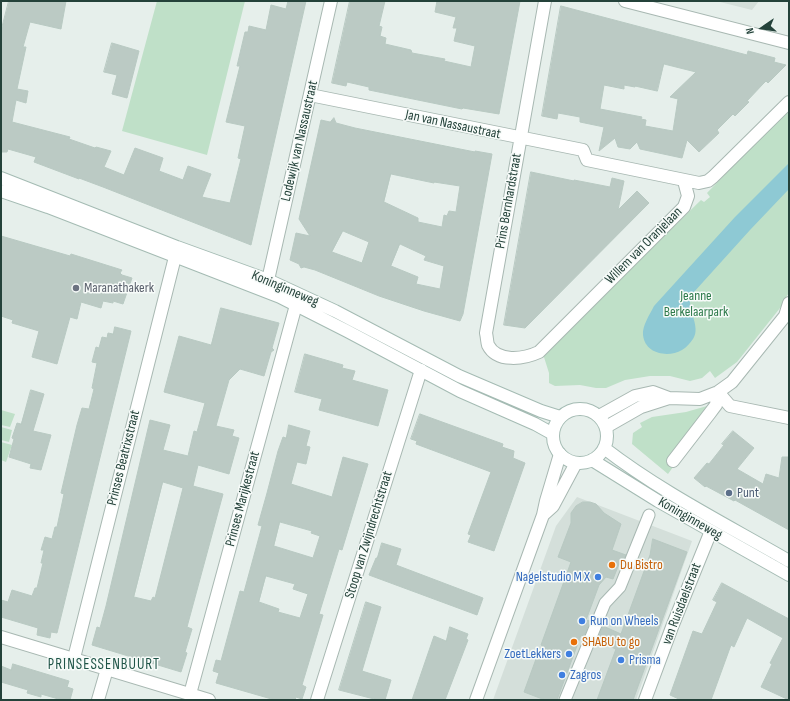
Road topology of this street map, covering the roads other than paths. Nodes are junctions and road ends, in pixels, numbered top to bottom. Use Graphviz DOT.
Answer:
graph roads {
  1 [pos="331,1"];
  2 [pos="545,1"];
  3 [pos="625,1"];
  4 [pos="789,43"];
  5 [pos="310,95"];
  6 [pos="789,102"];
  7 [pos="520,138"];
  8 [pos="1,178"];
  9 [pos="684,181"];
  10 [pos="1,191"];
  11 [pos="175,257"];
  12 [pos="268,280"];
  13 [pos="789,303"];
  14 [pos="296,304"];
  15 [pos="787,315"];
  16 [pos="539,352"];
  17 [pos="421,370"];
  18 [pos="718,392"];
  19 [pos="669,398"];
  20 [pos="599,416"];
  21 [pos="560,417"];
  22 [pos="789,418"];
  23 [pos="606,427"];
  24 [pos="553,434"];
  25 [pos="604,448"];
  26 [pos="560,454"];
  27 [pos="592,460"];
  28 [pos="673,461"];
  29 [pos="576,463"];
  30 [pos="649,514"];
  31 [pos="544,515"];
  32 [pos="711,531"];
  33 [pos="789,561"];
  34 [pos="789,575"];
  35 [pos="1,637"];
  36 [pos="74,658"];
  37 [pos="107,670"];
  38 [pos="190,694"];
  39 [pos="98,700"];
  40 [pos="209,700"];
  41 [pos="317,700"];
  42 [pos="476,700"];
  43 [pos="565,700"];
  44 [pos="645,700"];
  1 -- 5 [label="street, Lodewijk van Nassaustraat"];
  2 -- 7 [label="street, Prins Bernhardstraat"];
  3 -- 4 [label="street"];
  5 -- 7 [label="street, Jan van Nassaustraat"];
  5 -- 12 [label="street, Lodewijk van Nassaustraat"];
  6 -- 9 [label="street"];
  7 -- 9 [label="street, Jan van Nassaustraat"];
  7 -- 16 [label="street, Prins Bernhardstraat"];
  8 -- 12 [label="street, Koninginneweg"];
  9 -- 16 [label="street, Willem van Oranjelaan"];
  10 -- 11 [label="street, Koninginneweg"];
  11 -- 14 [label="street, Koninginneweg"];
  11 -- 36 [label="street, Prinses Beatrixstraat"];
  12 -- 21 [label="street, Koninginneweg"];
  13 -- 15 [label="street"];
  14 -- 17 [label="street, Koninginneweg"];
  14 -- 38 [label="street, Prinses Marijkestraat"];
  15 -- 18 [label="street"];
  17 -- 24 [label="street, Koninginneweg"];
  17 -- 41 [label="street, Stoop van Zwijndrechtstraat"];
  18 -- 19 [label="street"];
  18 -- 22 [label="street"];
  18 -- 28 [label="street"];
  19 -- 20 [label="street"];
  19 -- 23 [label="street"];
  20 -- 21 [label="street"];
  20 -- 23 [label="street"];
  21 -- 24 [label="street"];
  23 -- 25 [label="street"];
  24 -- 26 [label="street"];
  25 -- 27 [label="street"];
  25 -- 33 [label="street, Koninginneweg"];
  26 -- 29 [label="street"];
  26 -- 31 [label="street"];
  27 -- 29 [label="street"];
  27 -- 32 [label="street, Koninginneweg"];
  29 -- 31 [label="street"];
  30 -- 43 [label="street"];
  31 -- 42 [label="street"];
  32 -- 34 [label="street, Koninginneweg"];
  32 -- 44 [label="street, van Ruisdaelstraat"];
  35 -- 36 [label="street"];
  36 -- 37 [label="street"];
  37 -- 38 [label="street"];
  37 -- 39 [label="street"];
  38 -- 40 [label="street"];
}
